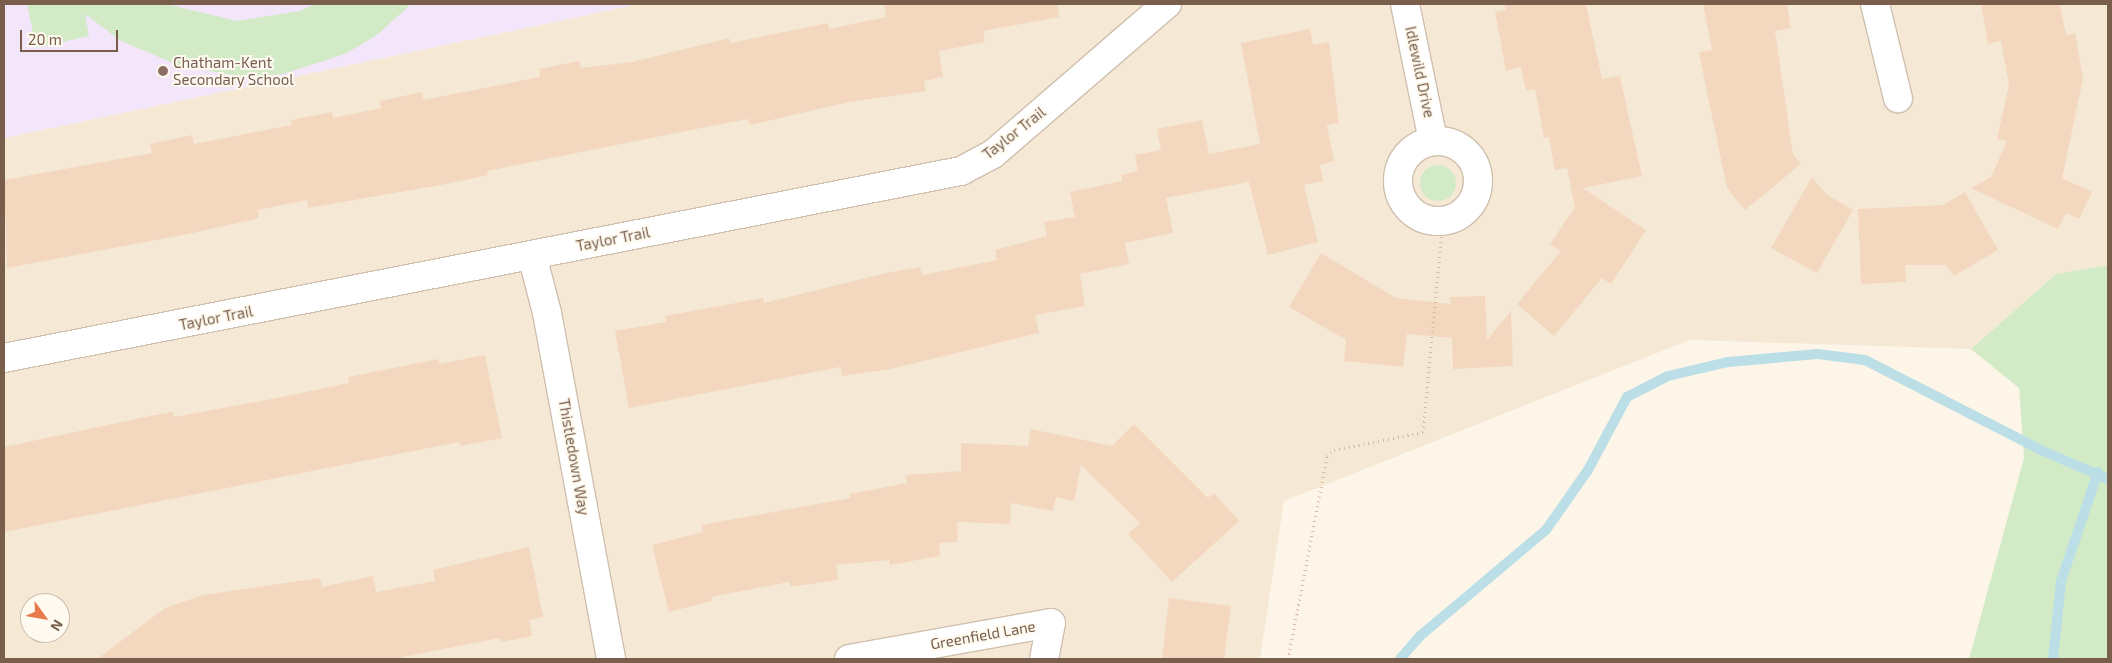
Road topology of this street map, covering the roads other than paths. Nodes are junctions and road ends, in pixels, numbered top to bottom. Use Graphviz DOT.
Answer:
graph roads {
  1 [pos="1167,4"];
  2 [pos="1405,4"];
  3 [pos="1875,4"];
  4 [pos="1898,98"];
  5 [pos="1433,140"];
  6 [pos="532,255"];
  7 [pos="4,358"];
  8 [pos="611,659"];
  9 [pos="849,659"];
  10 [pos="1044,659"];
  1 -- 6 [label="street, Taylor Trail"];
  2 -- 5 [label="street, Idlewild Drive"];
  3 -- 4 [label="street"];
  5 -- 5 [label="street"];
  6 -- 7 [label="street, Taylor Trail"];
  6 -- 8 [label="street, Thistledown Way"];
  9 -- 10 [label="street, Greenfield Lane"];
}
